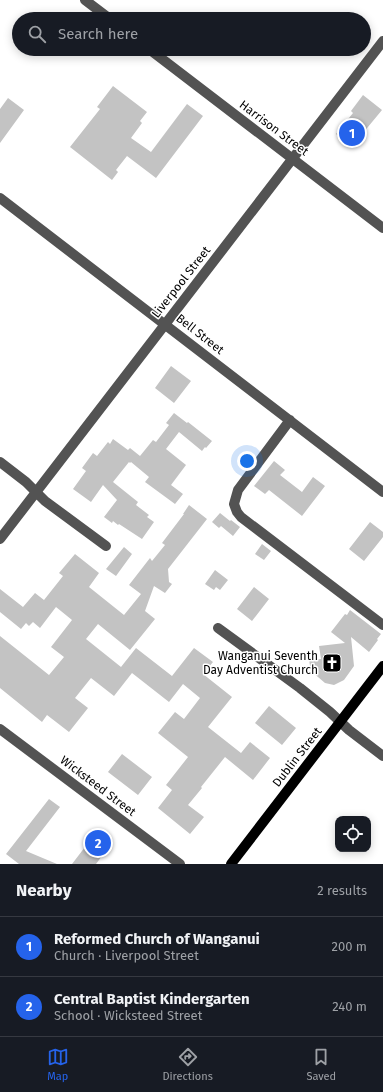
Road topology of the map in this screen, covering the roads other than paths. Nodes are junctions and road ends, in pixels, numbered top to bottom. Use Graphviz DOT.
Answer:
graph roads {
  1 [pos="85,0"];
  2 [pos="101,12"];
  3 [pos="383,41"];
  4 [pos="158,56"];
  5 [pos="292,158"];
  6 [pos="0,198"];
  7 [pos="383,228"];
  8 [pos="165,324"];
  9 [pos="290,420"];
  10 [pos="0,462"];
  11 [pos="36,492"];
  12 [pos="383,492"];
  13 [pos="0,539"];
  14 [pos="106,546"];
  15 [pos="383,626"];
  16 [pos="218,628"];
  17 [pos="383,666"];
  18 [pos="341,721"];
  19 [pos="0,729"];
  20 [pos="383,756"];
  21 [pos="180,864"];
  22 [pos="231,864"];
  1 -- 2 [label="street"];
  3 -- 5 [label="street, Liverpool Street"];
  4 -- 5 [label="street, Harrison Street"];
  5 -- 7 [label="street, Harrison Street"];
  5 -- 8 [label="street, Liverpool Street"];
  6 -- 8 [label="street, Bell Street"];
  8 -- 9 [label="street, Bell Street"];
  8 -- 11 [label="street, Liverpool Street"];
  9 -- 12 [label="street, Bell Street"];
  9 -- 15 [label="street"];
  10 -- 11 [label="street"];
  11 -- 13 [label="street, Liverpool Street"];
  11 -- 14 [label="street"];
  16 -- 18 [label="street"];
  17 -- 18 [label="main road, Dublin Street"];
  18 -- 20 [label="street"];
  18 -- 22 [label="main road, Dublin Street"];
  19 -- 21 [label="street, Wicksteed Street"];
}
